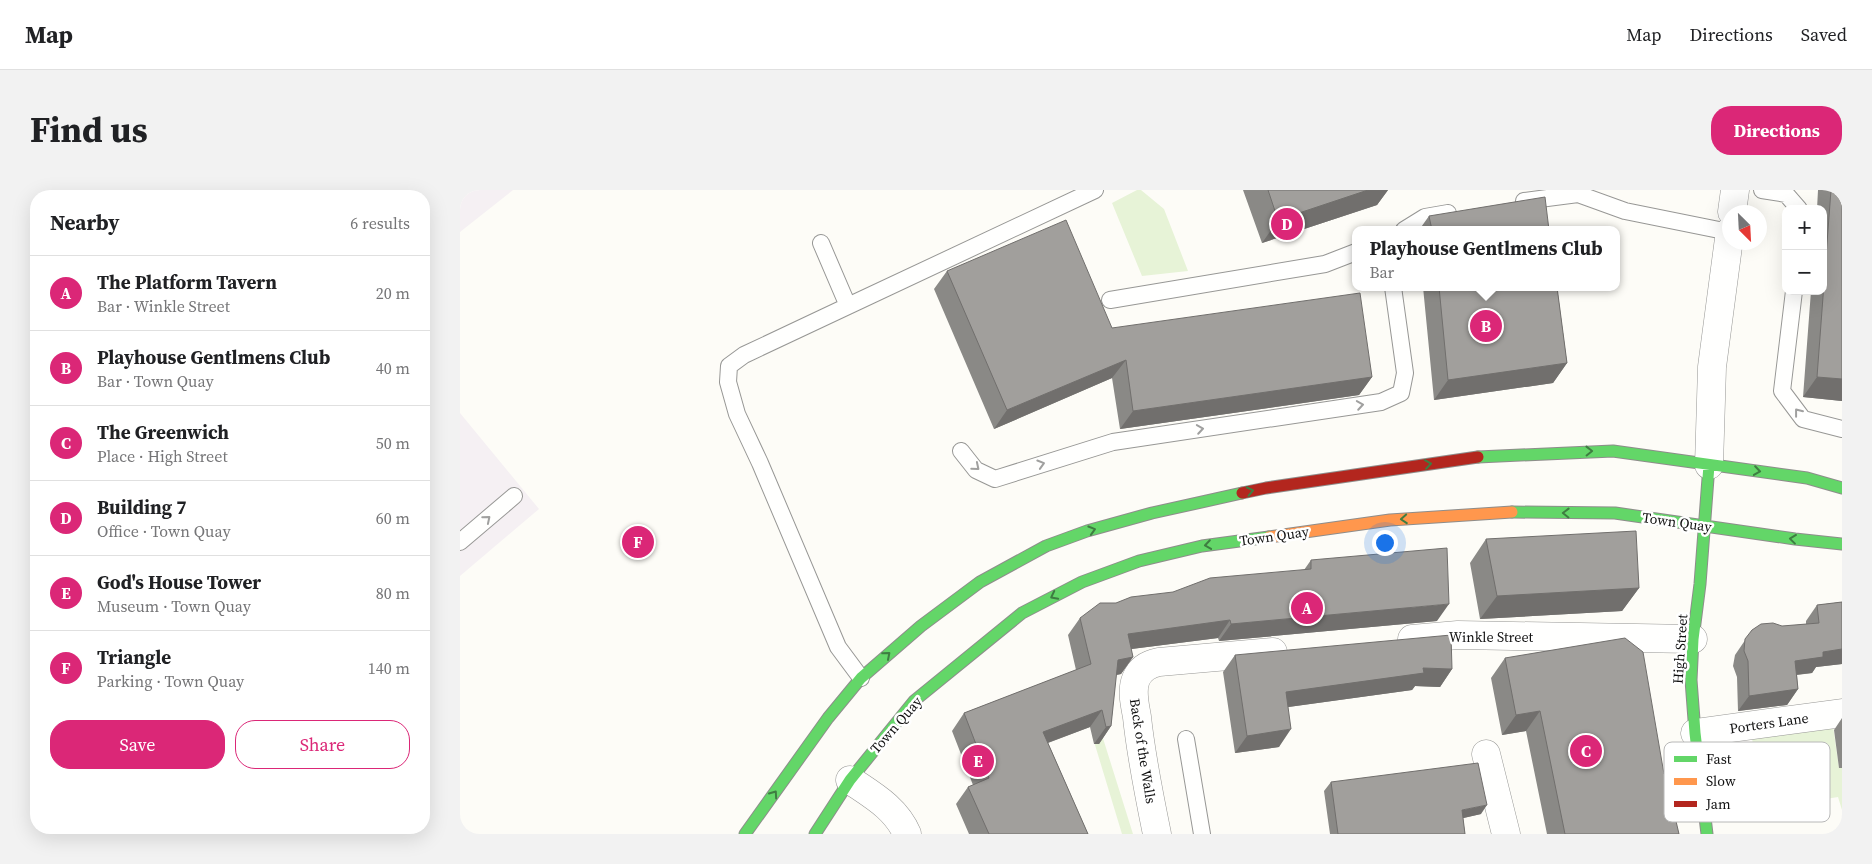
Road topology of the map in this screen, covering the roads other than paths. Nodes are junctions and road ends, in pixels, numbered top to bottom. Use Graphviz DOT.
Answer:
graph roads {
  1 [pos="1735,190"];
  2 [pos="1762,190"];
  3 [pos="1088,193"];
  4 [pos="1510,203"];
  5 [pos="1733,205"];
  6 [pos="1796,205"];
  7 [pos="1463,211"];
  8 [pos="1410,226"];
  9 [pos="1722,230"];
  10 [pos="821,243"];
  11 [pos="1727,250"];
  12 [pos="1352,254"];
  13 [pos="1394,291"];
  14 [pos="1794,295"];
  15 [pos="1110,300"];
  16 [pos="848,306"];
  17 [pos="1842,430"];
  18 [pos="961,451"];
  19 [pos="1708,465"];
  20 [pos="1842,488"];
  21 [pos="514,496"];
  22 [pos="1704,526"];
  23 [pos="460,542"];
  24 [pos="1842,544"];
  25 [pos="1693,639"];
  26 [pos="1390,641"];
  27 [pos="1294,650"];
  28 [pos="861,678"];
  29 [pos="1842,713"];
  30 [pos="1695,733"];
  31 [pos="1186,739"];
  32 [pos="1696,742"];
  33 [pos="1486,754"];
  34 [pos="850,780"];
  35 [pos="745,834"];
  36 [pos="815,834"];
  37 [pos="906,834"];
  38 [pos="1156,834"];
  39 [pos="1202,834"];
  40 [pos="1506,834"];
  1 -- 5 [label="street"];
  2 -- 6 [label="lane"];
  3 -- 16 [label="lane"];
  4 -- 9 [label="lane"];
  7 -- 8 [label="lane"];
  10 -- 16 [label="lane"];
  11 -- 19 [label="street"];
  12 -- 15 [label="lane"];
  18 -- 13 [label="lane, one-way"];
  17 -- 14 [label="lane, one-way"];
  16 -- 28 [label="lane"];
  19 -- 20 [label="main road, one-way"];
  19 -- 22 [label="main road, High Street"];
  28 -- 19 [label="main road, one-way"];
  23 -- 21 [label="lane, one-way"];
  24 -- 22 [label="main road, Town Quay, one-way"];
  22 -- 25 [label="main road, High Street"];
  22 -- 34 [label="main road, Town Quay, one-way"];
  25 -- 26 [label="street, Winkle Street"];
  25 -- 30 [label="main road, High Street"];
  27 -- 38 [label="street, Back of the Walls"];
  35 -- 28 [label="main road, one-way"];
  29 -- 30 [label="street, Porters Lane"];
  30 -- 32 [label="main road, High Street"];
  31 -- 39 [label="lane"];
  33 -- 40 [label="street"];
  34 -- 36 [label="main road, Town Quay"];
  34 -- 37 [label="street"];
}
